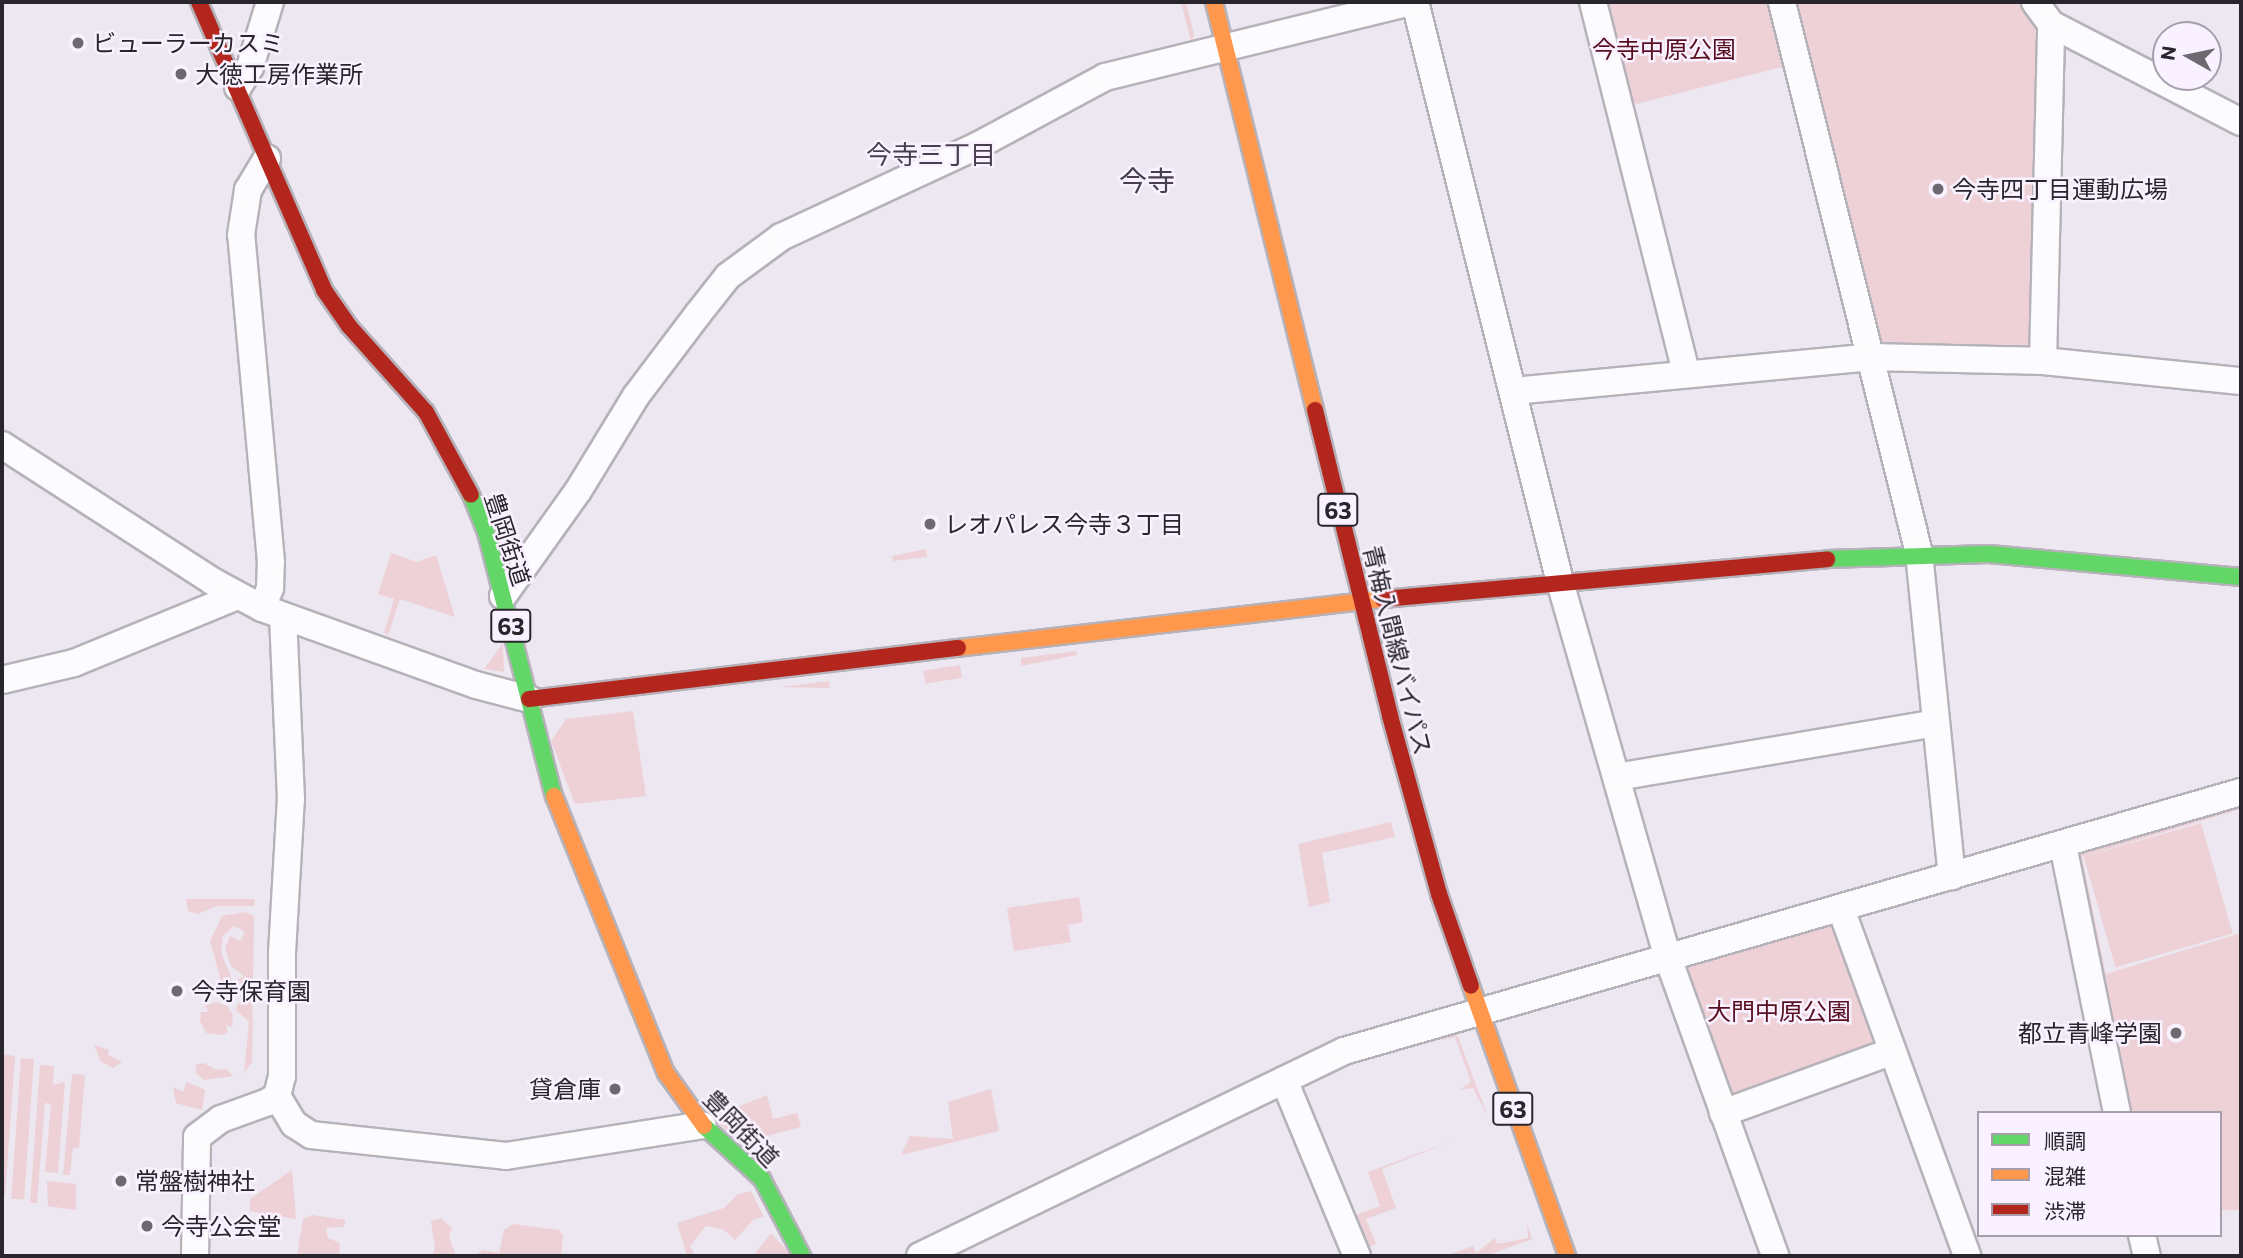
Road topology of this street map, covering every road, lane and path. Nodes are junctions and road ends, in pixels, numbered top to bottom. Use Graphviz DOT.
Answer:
graph roads {
  1 [pos="200,2"];
  2 [pos="270,2"];
  3 [pos="1214,2"];
  4 [pos="1413,2"];
  5 [pos="1592,2"];
  6 [pos="1782,2"];
  7 [pos="2035,2"];
  8 [pos="2052,24"];
  9 [pos="1225,47"];
  10 [pos="238,87"];
  11 [pos="2241,122"];
  12 [pos="267,158"];
  13 [pos="1871,357"];
  14 [pos="2043,361"];
  15 [pos="1686,372"];
  16 [pos="2241,381"];
  17 [pos="1513,391"];
  18 [pos="2,445"];
  19 [pos="1919,553"];
  20 [pos="2241,577"];
  21 [pos="1560,582"];
  22 [pos="237,596"];
  23 [pos="503,596"];
  24 [pos="1361,602"];
  25 [pos="273,612"];
  26 [pos="2,680"];
  27 [pos="528,699"];
  28 [pos="1935,723"];
  29 [pos="1617,778"];
  30 [pos="2241,792"];
  31 [pos="2063,845"];
  32 [pos="1952,876"];
  33 [pos="1841,909"];
  34 [pos="1668,958"];
  35 [pos="1479,1013"];
  36 [pos="1891,1052"];
  37 [pos="1284,1080"];
  38 [pos="277,1096"];
  39 [pos="2117,1111"];
  40 [pos="1723,1113"];
  41 [pos="703,1125"];
  42 [pos="2142,1237"];
  43 [pos="195,1256"];
  44 [pos="802,1256"];
  45 [pos="920,1256"];
  46 [pos="1357,1256"];
  47 [pos="1567,1256"];
  48 [pos="1775,1256"];
  49 [pos="1967,1256"];
  50 [pos="2147,1256"];
  1 -- 10 [label="main road, 豊岡街道 / 63"];
  2 -- 10 [label="street"];
  3 -- 9 [label="main road, 青梅入間線バイパス / 63"];
  4 -- 9 [label="street"];
  4 -- 17 [label="street"];
  5 -- 15 [label="street"];
  6 -- 13 [label="street"];
  7 -- 8 [label="street"];
  8 -- 11 [label="street"];
  8 -- 14 [label="street"];
  9 -- 23 [label="street"];
  9 -- 24 [label="main road, 青梅入間線バイパス / 63"];
  10 -- 12 [label="main road, 豊岡街道 / 63"];
  12 -- 23 [label="main road, 豊岡街道 / 63"];
  12 -- 25 [label="street"];
  13 -- 14 [label="street"];
  13 -- 15 [label="street"];
  13 -- 19 [label="street"];
  14 -- 16 [label="street"];
  15 -- 17 [label="street"];
  17 -- 21 [label="street"];
  18 -- 22 [label="street"];
  19 -- 20 [label="main road"];
  19 -- 21 [label="main road"];
  19 -- 28 [label="street"];
  21 -- 24 [label="main road"];
  21 -- 29 [label="street"];
  22 -- 25 [label="street"];
  22 -- 26 [label="street"];
  23 -- 27 [label="main road, 豊岡街道 / 63"];
  24 -- 27 [label="main road"];
  24 -- 35 [label="main road, 青梅入間線バイパス / 63"];
  25 -- 27 [label="street"];
  25 -- 38 [label="street"];
  27 -- 41 [label="main road, 豊岡街道 / 63"];
  28 -- 29 [label="street"];
  28 -- 32 [label="street"];
  29 -- 34 [label="street"];
  30 -- 31 [label="street"];
  31 -- 32 [label="street"];
  31 -- 39 [label="street"];
  32 -- 33 [label="street"];
  33 -- 34 [label="street"];
  33 -- 36 [label="street"];
  34 -- 35 [label="street"];
  34 -- 40 [label="street"];
  35 -- 37 [label="street"];
  35 -- 47 [label="main road, 青梅入間線バイパス / 63"];
  36 -- 40 [label="street"];
  36 -- 49 [label="street"];
  37 -- 45 [label="street"];
  37 -- 46 [label="street"];
  38 -- 41 [label="street"];
  38 -- 43 [label="street"];
  40 -- 48 [label="street"];
  41 -- 44 [label="main road, 豊岡街道 / 63"];
  42 -- 50 [label="street"];
}
